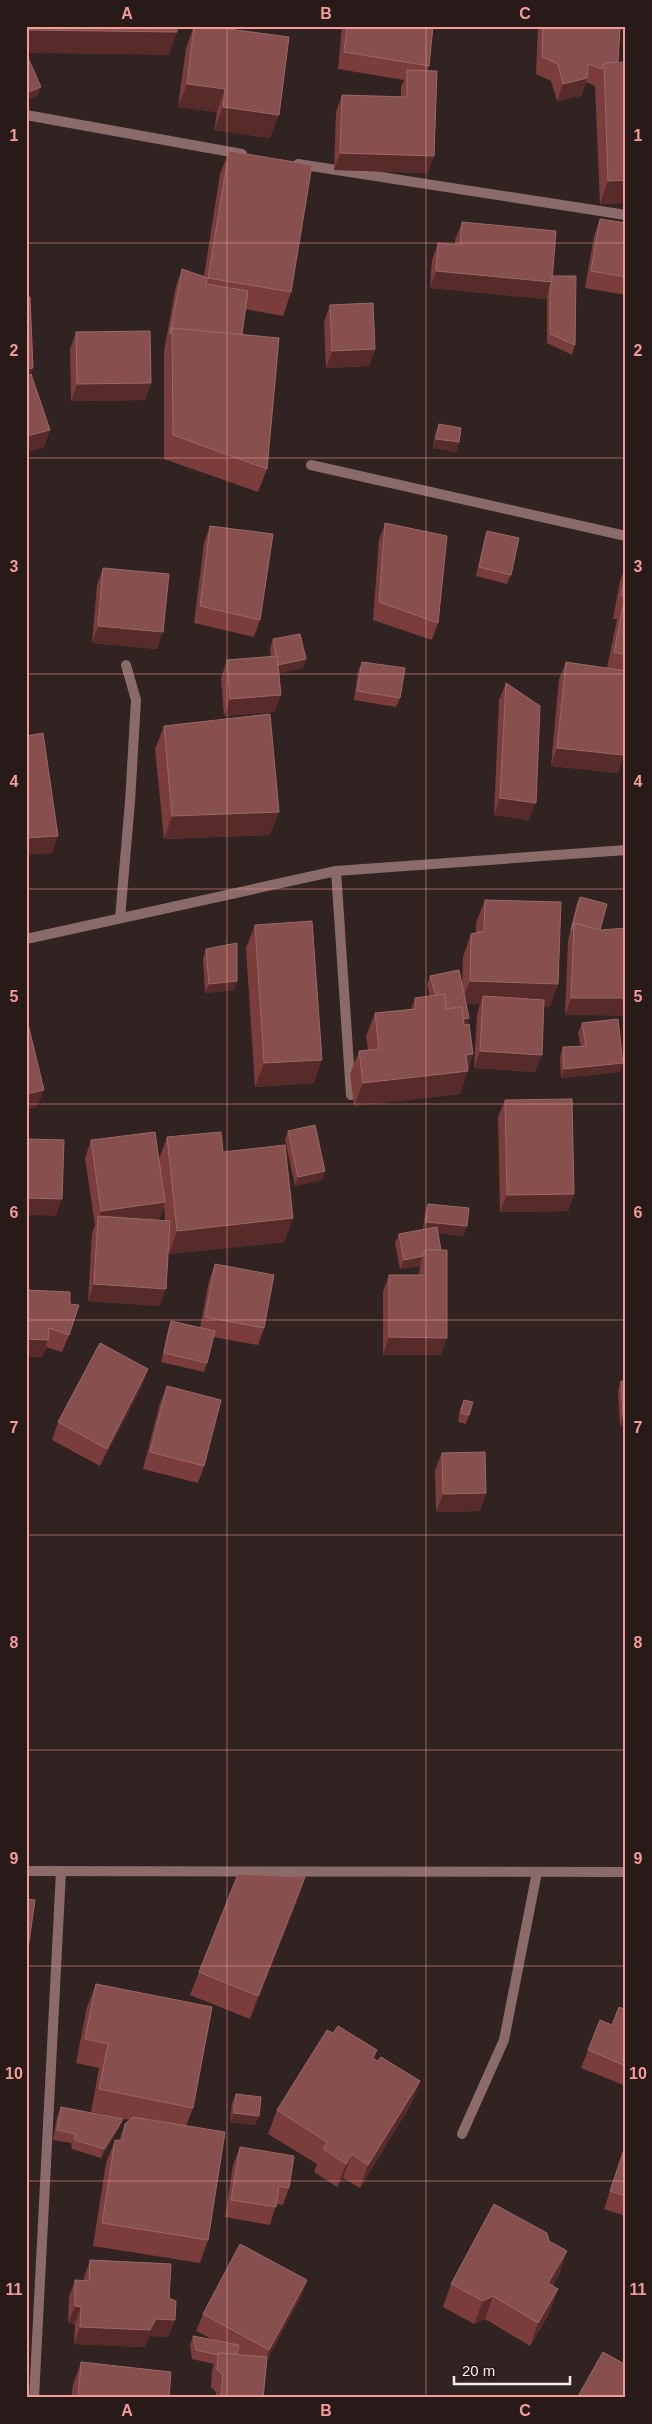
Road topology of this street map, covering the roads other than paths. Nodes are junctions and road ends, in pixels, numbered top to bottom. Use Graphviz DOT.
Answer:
graph roads {
  1 [pos="26,115"];
  2 [pos="257,157"];
  3 [pos="286,162"];
  4 [pos="626,215"];
  5 [pos="311,465"];
  6 [pos="626,536"];
  7 [pos="126,665"];
  8 [pos="626,850"];
  9 [pos="336,871"];
  10 [pos="120,918"];
  11 [pos="26,939"];
  12 [pos="351,1095"];
  13 [pos="26,1871"];
  14 [pos="61,1871"];
  15 [pos="537,1872"];
  16 [pos="626,1872"];
  17 [pos="462,2134"];
  18 [pos="34,2398"];
  1 -- 2 [label="street"];
  3 -- 4 [label="street"];
  5 -- 6 [label="street"];
  7 -- 10 [label="street"];
  8 -- 9 [label="street"];
  9 -- 10 [label="street"];
  9 -- 12 [label="street"];
  10 -- 11 [label="street"];
  13 -- 14 [label="street"];
  14 -- 15 [label="street"];
  14 -- 18 [label="street"];
  15 -- 16 [label="street"];
  15 -- 17 [label="street"];
}
